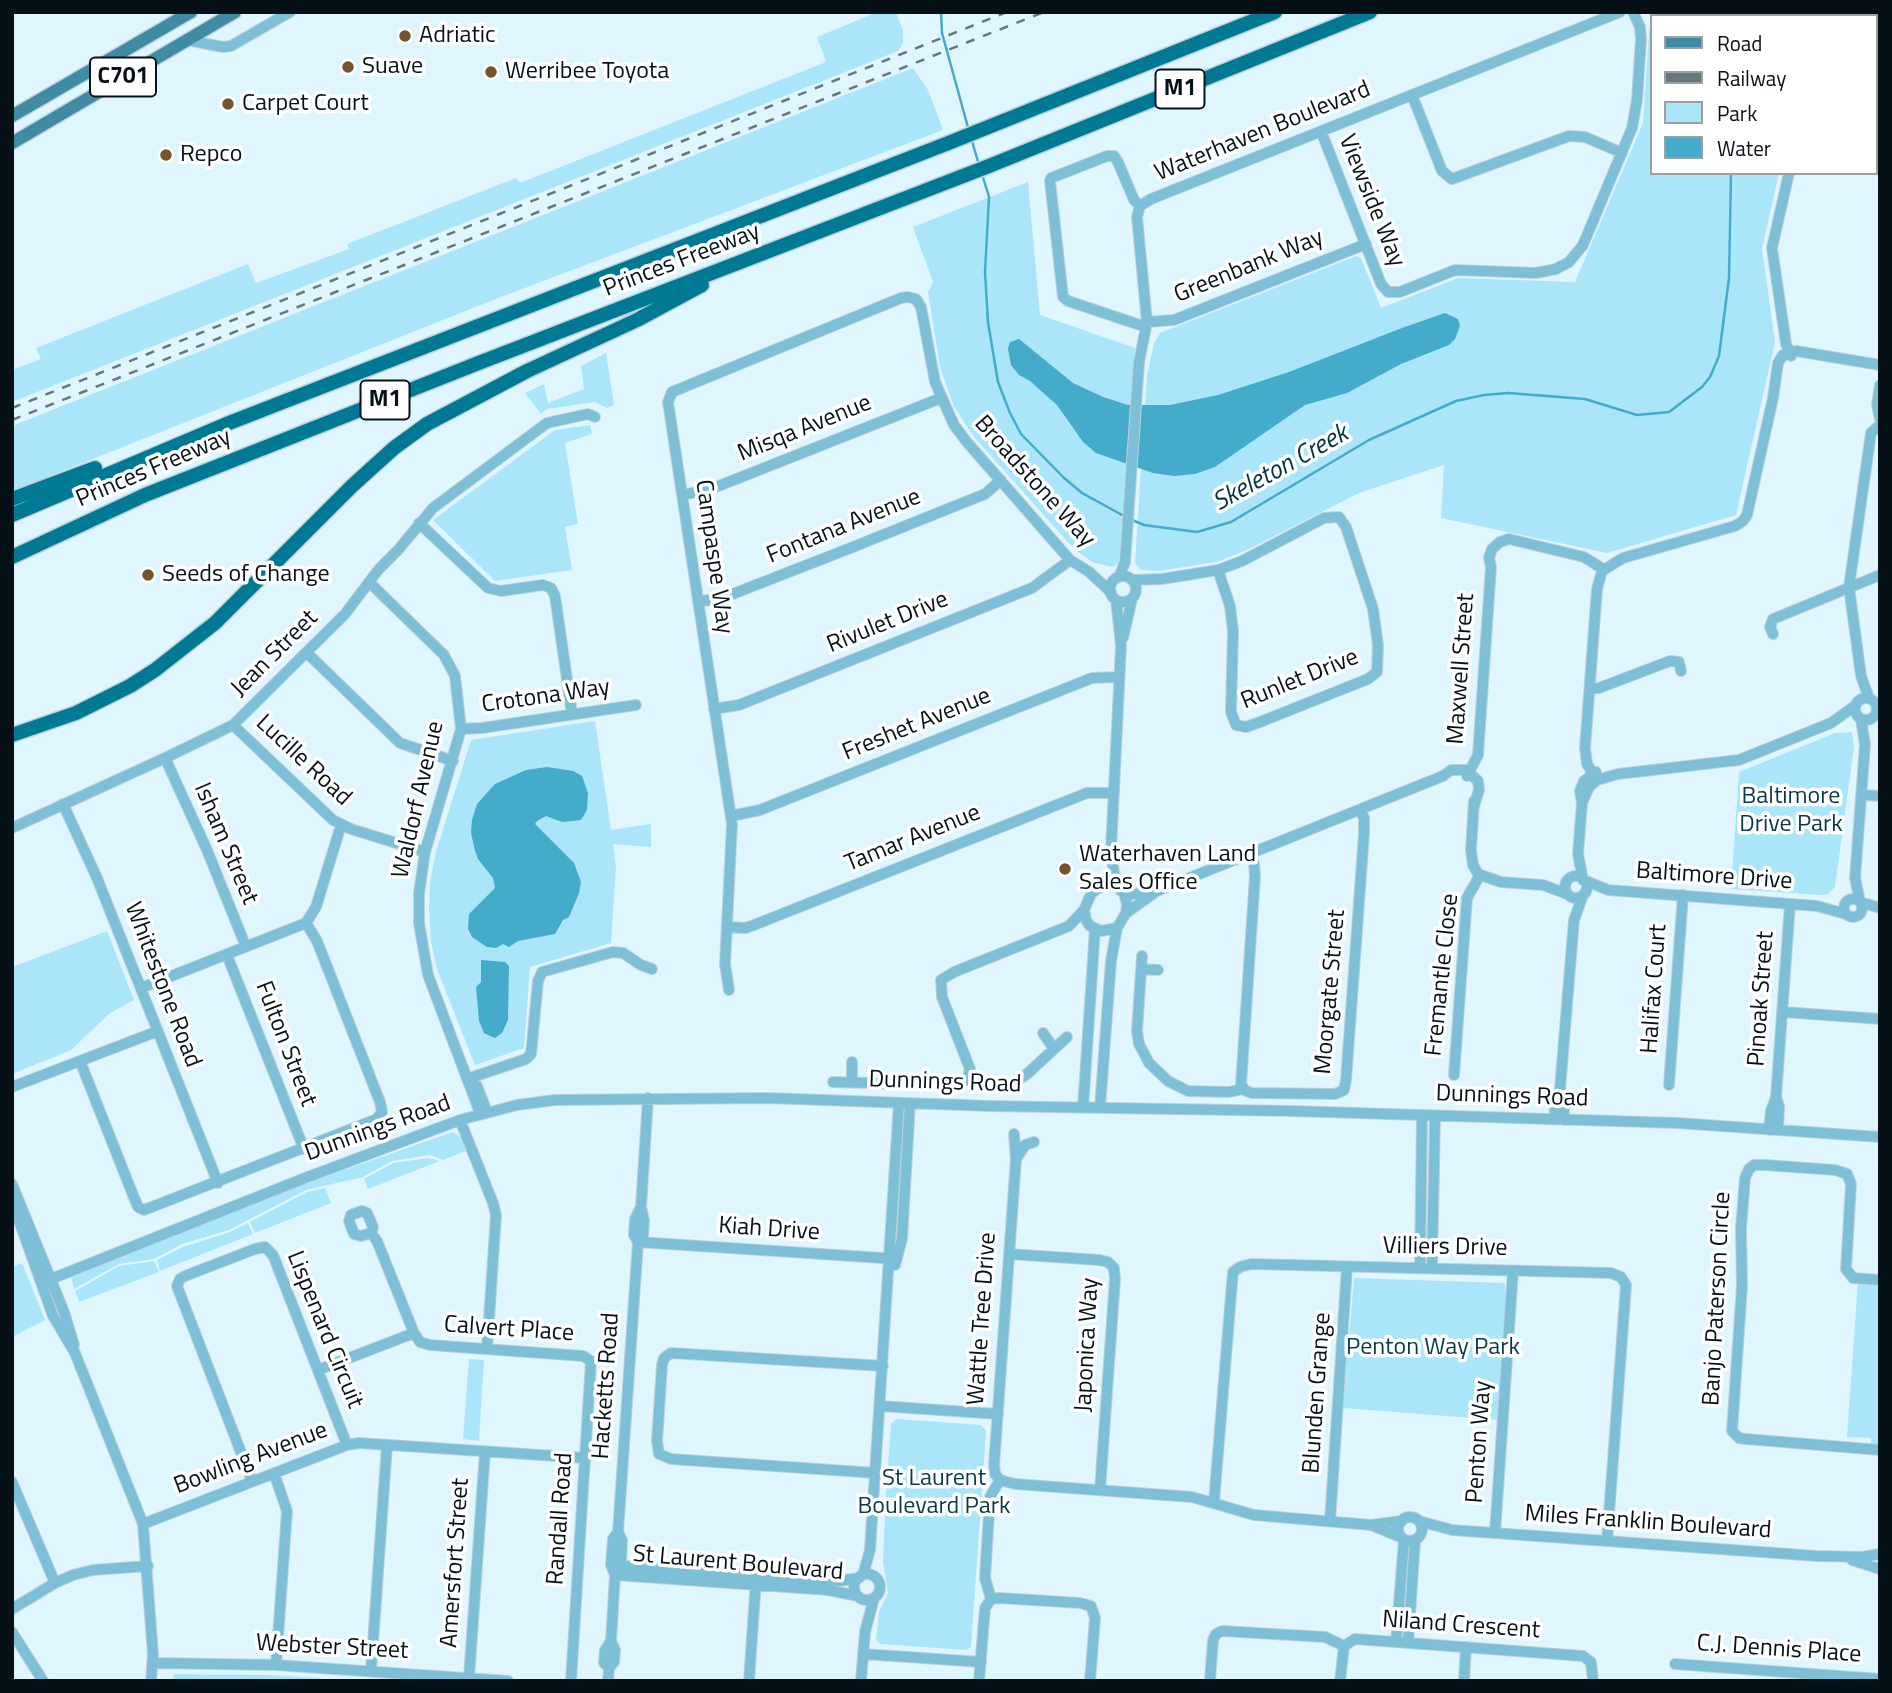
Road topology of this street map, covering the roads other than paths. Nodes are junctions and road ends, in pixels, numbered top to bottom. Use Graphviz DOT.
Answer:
graph roads {
  1 [pos="191,12"];
  2 [pos="235,12"];
  3 [pos="290,12"];
  4 [pos="1275,12"];
  5 [pos="1370,12"];
  6 [pos="1620,12"];
  7 [pos="1633,12"];
  8 [pos="187,40"];
  9 [pos="116,56"];
  10 [pos="127,75"];
  11 [pos="78,78"];
  12 [pos="1412,95"];
  13 [pos="89,97"];
  14 [pos="12,116"];
  15 [pos="1321,131"];
  16 [pos="12,143"];
  17 [pos="1622,153"];
  18 [pos="1789,175"];
  19 [pos="1140,205"];
  20 [pos="1366,244"];
  21 [pos="762,254"];
  22 [pos="916,299"];
  23 [pos="1147,325"];
  24 [pos="1790,354"];
  25 [pos="1880,365"];
  26 [pos="1880,386"];
  27 [pos="941,398"];
  28 [pos="596,417"];
  29 [pos="1880,419"];
  30 [pos="229,422"];
  31 [pos="1880,425"];
  32 [pos="1876,435"];
  33 [pos="1001,480"];
  34 [pos="683,495"];
  35 [pos="12,499"];
  36 [pos="12,514"];
  37 [pos="419,523"];
  38 [pos="12,557"];
  39 [pos="1070,559"];
  40 [pos="1125,562"];
  41 [pos="1601,568"];
  42 [pos="1218,570"];
  43 [pos="1088,571"];
  44 [pos="1880,575"];
  45 [pos="1118,578"];
  46 [pos="1162,579"];
  47 [pos="1131,580"];
  48 [pos="369,582"];
  49 [pos="1849,587"];
  50 [pos="1113,596"];
  51 [pos="1134,597"];
  52 [pos="698,602"];
  53 [pos="1773,634"];
  54 [pos="1121,645"];
  55 [pos="307,653"];
  56 [pos="1681,671"];
  57 [pos="1861,676"];
  58 [pos="1119,677"];
  59 [pos="1590,689"];
  60 [pos="1874,698"];
  61 [pos="1856,704"];
  62 [pos="636,705"];
  63 [pos="715,709"];
  64 [pos="572,714"];
  65 [pos="1870,715"];
  66 [pos="1831,723"];
  67 [pos="233,724"];
  68 [pos="461,729"];
  69 [pos="12,735"];
  70 [pos="165,758"];
  71 [pos="453,761"];
  72 [pos="1468,774"];
  73 [pos="1595,777"];
  74 [pos="1114,793"];
  75 [pos="1862,795"];
  76 [pos="1880,796"];
  77 [pos="63,804"];
  78 [pos="1360,810"];
  79 [pos="731,816"];
  80 [pos="341,825"];
  81 [pos="12,828"];
  82 [pos="425,852"];
  83 [pos="1250,854"];
  84 [pos="1578,854"];
  85 [pos="1112,861"];
  86 [pos="1478,878"];
  87 [pos="1855,878"];
  88 [pos="1583,880"];
  89 [pos="1567,881"];
  90 [pos="1543,885"];
  91 [pos="1098,888"];
  92 [pos="1608,890"];
  93 [pos="1157,891"];
  94 [pos="1123,892"];
  95 [pos="1567,894"];
  96 [pos="1583,895"];
  97 [pos="1683,895"];
  98 [pos="1846,901"];
  99 [pos="1860,902"];
  100 [pos="1790,904"];
  101 [pos="1817,906"];
  102 [pos="1084,910"];
  103 [pos="1880,910"];
  104 [pos="1126,913"];
  105 [pos="1846,914"];
  106 [pos="1860,914"];
  107 [pos="1574,920"];
  108 [pos="306,923"];
  109 [pos="1069,926"];
  110 [pos="728,927"];
  111 [pos="1092,928"];
  112 [pos="1117,928"];
  113 [pos="246,947"];
  114 [pos="227,954"];
  115 [pos="1142,956"];
  116 [pos="652,969"];
  117 [pos="1142,969"];
  118 [pos="1158,970"];
  119 [pos="141,988"];
  120 [pos="729,990"];
  121 [pos="1783,1012"];
  122 [pos="1880,1019"];
  123 [pos="158,1031"];
  124 [pos="1043,1033"];
  125 [pos="1067,1037"];
  126 [pos="1054,1049"];
  127 [pos="80,1061"];
  128 [pos="852,1062"];
  129 [pos="1454,1075"];
  130 [pos="470,1078"];
  131 [pos="968,1078"];
  132 [pos="833,1082"];
  133 [pos="852,1082"];
  134 [pos="1669,1085"];
  135 [pos="12,1087"];
  136 [pos="1243,1088"];
  137 [pos="648,1098"];
  138 [pos="905,1103"];
  139 [pos="1083,1108"];
  140 [pos="1100,1108"];
  141 [pos="484,1113"];
  142 [pos="1422,1116"];
  143 [pos="1436,1116"];
  144 [pos="460,1120"];
  145 [pos="1559,1120"];
  146 [pos="1774,1130"];
  147 [pos="1014,1134"];
  148 [pos="1880,1137"];
  149 [pos="1034,1142"];
  150 [pos="304,1149"];
  151 [pos="1016,1160"];
  152 [pos="218,1183"];
  153 [pos="12,1184"];
  154 [pos="12,1201"];
  155 [pos="371,1233"];
  156 [pos="638,1242"];
  157 [pos="1009,1254"];
  158 [pos="893,1259"];
  159 [pos="1347,1267"];
  160 [pos="1420,1268"];
  161 [pos="1432,1268"];
  162 [pos="1513,1271"];
  163 [pos="1880,1280"];
  164 [pos="46,1281"];
  165 [pos="414,1333"];
  166 [pos="486,1349"];
  167 [pos="590,1360"];
  168 [pos="883,1366"];
  169 [pos="318,1370"];
  170 [pos="880,1406"];
  171 [pos="998,1414"];
  172 [pos="347,1444"];
  173 [pos="387,1445"];
  174 [pos="1880,1450"];
  175 [pos="485,1452"];
  176 [pos="586,1458"];
  177 [pos="274,1473"];
  178 [pos="876,1473"];
  179 [pos="1000,1480"];
  180 [pos="252,1481"];
  181 [pos="12,1482"];
  182 [pos="1101,1490"];
  183 [pos="1214,1502"];
  184 [pos="1330,1521"];
  185 [pos="1402,1521"];
  186 [pos="1419,1521"];
  187 [pos="143,1524"];
  188 [pos="1371,1525"];
  189 [pos="1452,1530"];
  190 [pos="1495,1533"];
  191 [pos="1409,1539"];
  192 [pos="1607,1541"];
  193 [pos="870,1550"];
  194 [pos="1880,1555"];
  195 [pos="1842,1558"];
  196 [pos="148,1566"];
  197 [pos="616,1568"];
  198 [pos="1880,1568"];
  199 [pos="861,1576"];
  200 [pos="876,1578"];
  201 [pos="756,1580"];
  202 [pos="55,1583"];
  203 [pos="864,1598"];
  204 [pos="991,1599"];
  205 [pos="12,1609"];
  206 [pos="12,1632"];
  207 [pos="1396,1642"];
  208 [pos="1408,1643"];
  209 [pos="1344,1646"];
  210 [pos="1466,1647"];
  211 [pos="863,1654"];
  212 [pos="981,1662"];
  213 [pos="154,1663"];
  214 [pos="1675,1664"];
  215 [pos="276,1665"];
  216 [pos="371,1671"];
  217 [pos="610,1672"];
  218 [pos="470,1678"];
  219 [pos="1880,1679"];
  220 [pos="43,1681"];
  221 [pos="152,1681"];
  222 [pos="508,1681"];
  223 [pos="570,1681"];
  224 [pos="597,1681"];
  225 [pos="749,1681"];
  226 [pos="861,1681"];
  227 [pos="979,1681"];
  228 [pos="1090,1681"];
  229 [pos="1210,1681"];
  230 [pos="1340,1681"];
  231 [pos="1464,1681"];
  232 [pos="1593,1681"];
  1 -- 9 [label="main road, C701"];
  2 -- 8 [label="main road, C701"];
  3 -- 8 [label="street"];
  4 -- 30 [label="highway, Princes Freeway / M1"];
  5 -- 21 [label="highway, Princes Freeway / M1"];
  6 -- 12 [label="street, Waterhaven Boulevard"];
  7 -- 17 [label="street, Viewside Way"];
  8 -- 10 [label="main road, C701"];
  9 -- 10 [label="main road"];
  9 -- 11 [label="main road, C701"];
  10 -- 13 [label="main road, C701"];
  11 -- 13 [label="main road"];
  11 -- 14 [label="main road, C701"];
  12 -- 15 [label="street, Waterhaven Boulevard"];
  12 -- 17 [label="street"];
  13 -- 16 [label="main road, C701"];
  15 -- 19 [label="street, Waterhaven Boulevard"];
  15 -- 20 [label="street, Viewside Way"];
  17 -- 20 [label="street, Viewside Way"];
  18 -- 24 [label="street"];
  19 -- 23 [label="street, Waterhaven Boulevard"];
  19 -- 23 [label="street"];
  20 -- 23 [label="street, Greenbank Way"];
  21 -- 38 [label="highway, Princes Freeway / M1"];
  21 -- 69 [label="highway"];
  22 -- 27 [label="street, Broadstone Way"];
  22 -- 34 [label="street, Campaspe Way"];
  23 -- 40 [label="street, Waterhaven Boulevard"];
  24 -- 25 [label="street"];
  24 -- 41 [label="street"];
  26 -- 29 [label="street"];
  27 -- 33 [label="street, Broadstone Way"];
  27 -- 34 [label="street, Misqa Avenue"];
  28 -- 37 [label="street, Jean Street"];
  30 -- 35 [label="highway"];
  30 -- 36 [label="highway, Princes Freeway / M1"];
  31 -- 32 [label="street"];
  32 -- 49 [label="street"];
  33 -- 39 [label="street, Broadstone Way"];
  33 -- 52 [label="street, Fontana Avenue"];
  34 -- 52 [label="street, Campaspe Way"];
  37 -- 48 [label="street, Jean Street"];
  37 -- 64 [label="street"];
  39 -- 43 [label="street, Broadstone Way"];
  39 -- 63 [label="street, Rivulet Drive"];
  40 -- 45 [label="street, Waterhaven Boulevard"];
  40 -- 47 [label="street, Waterhaven Boulevard"];
  41 -- 59 [label="street"];
  41 -- 72 [label="street, Maxwell Street"];
  42 -- 42 [label="street, Runlet Drive"];
  42 -- 46 [label="street"];
  43 -- 45 [label="street, Broadstone Way"];
  43 -- 50 [label="street, Broadstone Way"];
  44 -- 49 [label="street"];
  45 -- 47 [label="street"];
  45 -- 50 [label="street"];
  46 -- 47 [label="street"];
  46 -- 51 [label="street"];
  47 -- 51 [label="street"];
  48 -- 55 [label="street, Jean Street"];
  48 -- 68 [label="street, Waldorf Avenue"];
  49 -- 53 [label="street"];
  49 -- 57 [label="street"];
  50 -- 51 [label="street"];
  50 -- 54 [label="street"];
  51 -- 54 [label="street"];
  52 -- 63 [label="street, Campaspe Way"];
  54 -- 58 [label="street"];
  55 -- 67 [label="street, Jean Street"];
  55 -- 71 [label="street"];
  56 -- 59 [label="street"];
  57 -- 60 [label="street"];
  57 -- 61 [label="street"];
  58 -- 74 [label="street"];
  58 -- 79 [label="street, Freshet Avenue"];
  59 -- 73 [label="street"];
  60 -- 61 [label="street"];
  60 -- 65 [label="street"];
  61 -- 65 [label="street"];
  61 -- 66 [label="street"];
  62 -- 64 [label="street, Crotona Way"];
  63 -- 79 [label="street, Campaspe Way"];
  64 -- 68 [label="street, Crotona Way"];
  65 -- 66 [label="street"];
  65 -- 75 [label="street"];
  66 -- 73 [label="street"];
  67 -- 70 [label="street, Jean Street"];
  67 -- 80 [label="street, Lucille Road"];
  68 -- 71 [label="street, Waldorf Avenue"];
  70 -- 77 [label="street, Jean Street"];
  70 -- 113 [label="street, Isham Street"];
  71 -- 82 [label="street, Waldorf Avenue"];
  72 -- 78 [label="street"];
  72 -- 86 [label="street, Maxwell Street"];
  73 -- 84 [label="street"];
  74 -- 85 [label="street"];
  74 -- 110 [label="street, Tamar Avenue"];
  75 -- 76 [label="street"];
  75 -- 87 [label="street"];
  77 -- 81 [label="street, Jean Street"];
  77 -- 119 [label="street, Whitestone Road"];
  78 -- 83 [label="street"];
  78 -- 136 [label="street, Moorgate Street"];
  79 -- 110 [label="street, Campaspe Way"];
  80 -- 82 [label="street, Lucille Road"];
  80 -- 108 [label="street"];
  82 -- 130 [label="street, Waldorf Avenue"];
  83 -- 93 [label="street"];
  83 -- 136 [label="street"];
  84 -- 88 [label="street"];
  84 -- 89 [label="street"];
  85 -- 91 [label="street"];
  85 -- 94 [label="street"];
  86 -- 90 [label="street"];
  86 -- 129 [label="street, Fremantle Close"];
  87 -- 98 [label="street"];
  87 -- 99 [label="street"];
  88 -- 89 [label="street"];
  88 -- 92 [label="street, Baltimore Drive"];
  88 -- 96 [label="street"];
  89 -- 90 [label="street"];
  89 -- 95 [label="street"];
  90 -- 95 [label="street"];
  91 -- 94 [label="street"];
  91 -- 102 [label="street"];
  92 -- 96 [label="street, Baltimore Drive"];
  92 -- 97 [label="street, Baltimore Drive"];
  93 -- 94 [label="street"];
  93 -- 104 [label="street"];
  94 -- 104 [label="street"];
  95 -- 96 [label="street"];
  95 -- 107 [label="street"];
  96 -- 107 [label="street"];
  97 -- 100 [label="street, Baltimore Drive"];
  97 -- 134 [label="street, Halifax Court"];
  98 -- 99 [label="street"];
  98 -- 101 [label="street, Baltimore Drive"];
  98 -- 105 [label="street"];
  99 -- 103 [label="street"];
  99 -- 106 [label="street"];
  100 -- 101 [label="street, Baltimore Drive"];
  100 -- 121 [label="street, Pinoak Street"];
  101 -- 105 [label="street, Baltimore Drive"];
  102 -- 109 [label="street"];
  102 -- 111 [label="street"];
  103 -- 106 [label="street"];
  104 -- 112 [label="street"];
  105 -- 106 [label="street"];
  107 -- 145 [label="street"];
  108 -- 113 [label="street"];
  108 -- 150 [label="street"];
  109 -- 111 [label="street"];
  109 -- 131 [label="street"];
  110 -- 120 [label="street, Campaspe Way"];
  111 -- 112 [label="street"];
  111 -- 139 [label="street"];
  112 -- 140 [label="street"];
  113 -- 114 [label="street"];
  114 -- 119 [label="street"];
  114 -- 150 [label="street, Fulton Street"];
  115 -- 117 [label="street"];
  116 -- 130 [label="street"];
  117 -- 118 [label="street"];
  117 -- 136 [label="street"];
  119 -- 123 [label="street, Whitestone Road"];
  121 -- 122 [label="street"];
  121 -- 146 [label="street, Pinoak Street"];
  123 -- 127 [label="street"];
  123 -- 152 [label="street, Whitestone Road"];
  124 -- 126 [label="street"];
  125 -- 126 [label="street"];
  126 -- 131 [label="street"];
  127 -- 135 [label="street"];
  127 -- 152 [label="street"];
  128 -- 133 [label="street"];
  130 -- 141 [label="street, Waldorf Avenue"];
  131 -- 133 [label="street"];
  132 -- 133 [label="street"];
  137 -- 138 [label="street, Dunnings Road"];
  137 -- 141 [label="street, Dunnings Road"];
  137 -- 156 [label="street, Hacketts Road"];
  138 -- 139 [label="street, Dunnings Road"];
  138 -- 158 [label="street"];
  139 -- 140 [label="street, Dunnings Road"];
  140 -- 142 [label="street, Dunnings Road"];
  141 -- 144 [label="street, Dunnings Road"];
  142 -- 143 [label="street, Dunnings Road"];
  142 -- 160 [label="street"];
  143 -- 145 [label="street, Dunnings Road"];
  143 -- 161 [label="street"];
  144 -- 164 [label="street, Dunnings Road"];
  144 -- 166 [label="street"];
  145 -- 146 [label="street, Dunnings Road"];
  146 -- 148 [label="street, Dunnings Road"];
  147 -- 151 [label="street, Wattle Tree Drive"];
  149 -- 151 [label="street"];
  150 -- 152 [label="street"];
  151 -- 157 [label="street, Wattle Tree Drive"];
  153 -- 164 [label="street"];
  154 -- 164 [label="street"];
  155 -- 165 [label="street, Calvert Place"];
  156 -- 158 [label="street, Kiah Drive"];
  156 -- 197 [label="street, Hacketts Road"];
  157 -- 171 [label="street, Wattle Tree Drive"];
  157 -- 182 [label="street, Japonica Way"];
  158 -- 168 [label="street"];
  159 -- 160 [label="street, Villiers Drive"];
  159 -- 183 [label="street, Villiers Drive"];
  159 -- 184 [label="street, Blunden Grange"];
  160 -- 161 [label="street, Villiers Drive"];
  161 -- 162 [label="street, Villiers Drive"];
  162 -- 190 [label="street, Penton Way"];
  162 -- 192 [label="street, Villiers Drive"];
  163 -- 174 [label="street, Banjo Paterson Circle"];
  164 -- 187 [label="street"];
  165 -- 166 [label="street, Calvert Place"];
  165 -- 169 [label="street"];
  166 -- 167 [label="street, Calvert Place"];
  167 -- 176 [label="street, Randall Road"];
  168 -- 170 [label="street"];
  168 -- 178 [label="street"];
  169 -- 172 [label="street, Lispenard Circuit"];
  169 -- 180 [label="street, Lispenard Circuit"];
  170 -- 171 [label="street"];
  170 -- 178 [label="street"];
  171 -- 179 [label="street, Wattle Tree Drive"];
  172 -- 173 [label="street, Bowling Avenue"];
  172 -- 177 [label="street, Bowling Avenue"];
  173 -- 175 [label="street, Bowling Avenue"];
  173 -- 216 [label="street"];
  175 -- 176 [label="street, Bowling Avenue"];
  175 -- 218 [label="street, Amersfort Street"];
  176 -- 223 [label="street, Randall Road"];
  177 -- 180 [label="street, Bowling Avenue"];
  177 -- 215 [label="street"];
  178 -- 193 [label="street"];
  179 -- 182 [label="street"];
  179 -- 204 [label="street"];
  180 -- 187 [label="street, Bowling Avenue"];
  181 -- 202 [label="street"];
  182 -- 183 [label="street"];
  183 -- 184 [label="street"];
  184 -- 188 [label="street"];
  185 -- 186 [label="street"];
  185 -- 188 [label="street"];
  185 -- 191 [label="street"];
  186 -- 189 [label="street, Miles Franklin Boulevard"];
  186 -- 191 [label="street"];
  187 -- 196 [label="street"];
  188 -- 191 [label="street"];
  189 -- 190 [label="street, Miles Franklin Boulevard"];
  189 -- 191 [label="street, Miles Franklin Boulevard"];
  190 -- 192 [label="street, Miles Franklin Boulevard"];
  191 -- 207 [label="street"];
  191 -- 208 [label="street"];
  192 -- 195 [label="street, Miles Franklin Boulevard"];
  193 -- 199 [label="street"];
  193 -- 200 [label="street"];
  194 -- 195 [label="street, Miles Franklin Boulevard"];
  194 -- 198 [label="street"];
  195 -- 198 [label="street, Miles Franklin Boulevard"];
  196 -- 202 [label="street"];
  196 -- 213 [label="street"];
  197 -- 201 [label="street, St Laurent Boulevard"];
  197 -- 217 [label="street, Hacketts Road"];
  199 -- 200 [label="street"];
  199 -- 201 [label="street, St Laurent Boulevard"];
  199 -- 203 [label="street"];
  200 -- 203 [label="street"];
  201 -- 203 [label="street, St Laurent Boulevard"];
  201 -- 225 [label="street"];
  202 -- 205 [label="street"];
  203 -- 211 [label="street"];
  204 -- 212 [label="street"];
  204 -- 228 [label="street"];
  206 -- 220 [label="street"];
  207 -- 208 [label="street, Niland Crescent"];
  207 -- 209 [label="street, Niland Crescent"];
  208 -- 210 [label="street, Niland Crescent"];
  209 -- 229 [label="street"];
  209 -- 230 [label="street"];
  210 -- 231 [label="street"];
  210 -- 232 [label="street, Niland Crescent"];
  211 -- 212 [label="street"];
  211 -- 226 [label="street"];
  212 -- 227 [label="street"];
  213 -- 215 [label="street, Webster Street"];
  213 -- 221 [label="street"];
  214 -- 219 [label="street, C.J. Dennis Place"];
  215 -- 216 [label="street, Webster Street"];
  216 -- 218 [label="street, Webster Street"];
  217 -- 224 [label="street"];
  218 -- 222 [label="street, Webster Street"];
}
